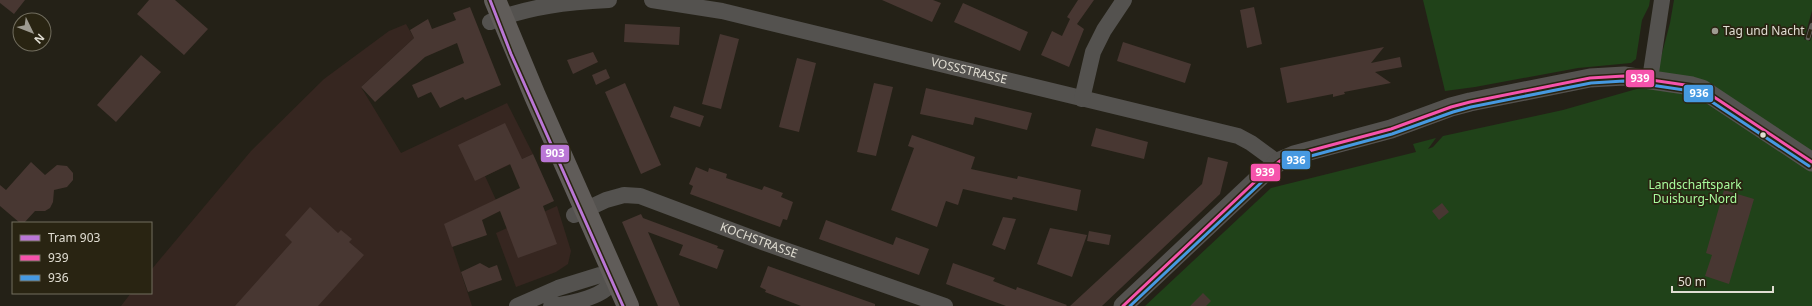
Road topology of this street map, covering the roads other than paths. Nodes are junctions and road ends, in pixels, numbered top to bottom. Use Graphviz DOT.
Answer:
graph roads {
  1 [pos="481,0"];
  2 [pos="609,0"];
  3 [pos="652,0"];
  4 [pos="1124,0"];
  5 [pos="1662,0"];
  6 [pos="496,13"];
  7 [pos="1650,79"];
  8 [pos="1082,99"];
  9 [pos="1277,162"];
  10 [pos="1812,162"];
  11 [pos="580,212"];
  12 [pos="609,287"];
  13 [pos="517,306"];
  14 [pos="551,306"];
  15 [pos="628,306"];
  16 [pos="945,306"];
  17 [pos="1123,306"];
  1 -- 6 [label="main road"];
  2 -- 6 [label="street"];
  3 -- 8 [label="street, VOSSSTRASSE"];
  4 -- 8 [label="street"];
  5 -- 7 [label="street"];
  6 -- 11 [label="main road"];
  7 -- 9 [label="street"];
  7 -- 10 [label="street"];
  8 -- 9 [label="street, VOSSSTRASSE"];
  9 -- 17 [label="street"];
  11 -- 12 [label="main road"];
  11 -- 16 [label="street, KOCHSTRASSE"];
  12 -- 13 [label="street"];
  12 -- 14 [label="street"];
  12 -- 15 [label="main road"];
}
